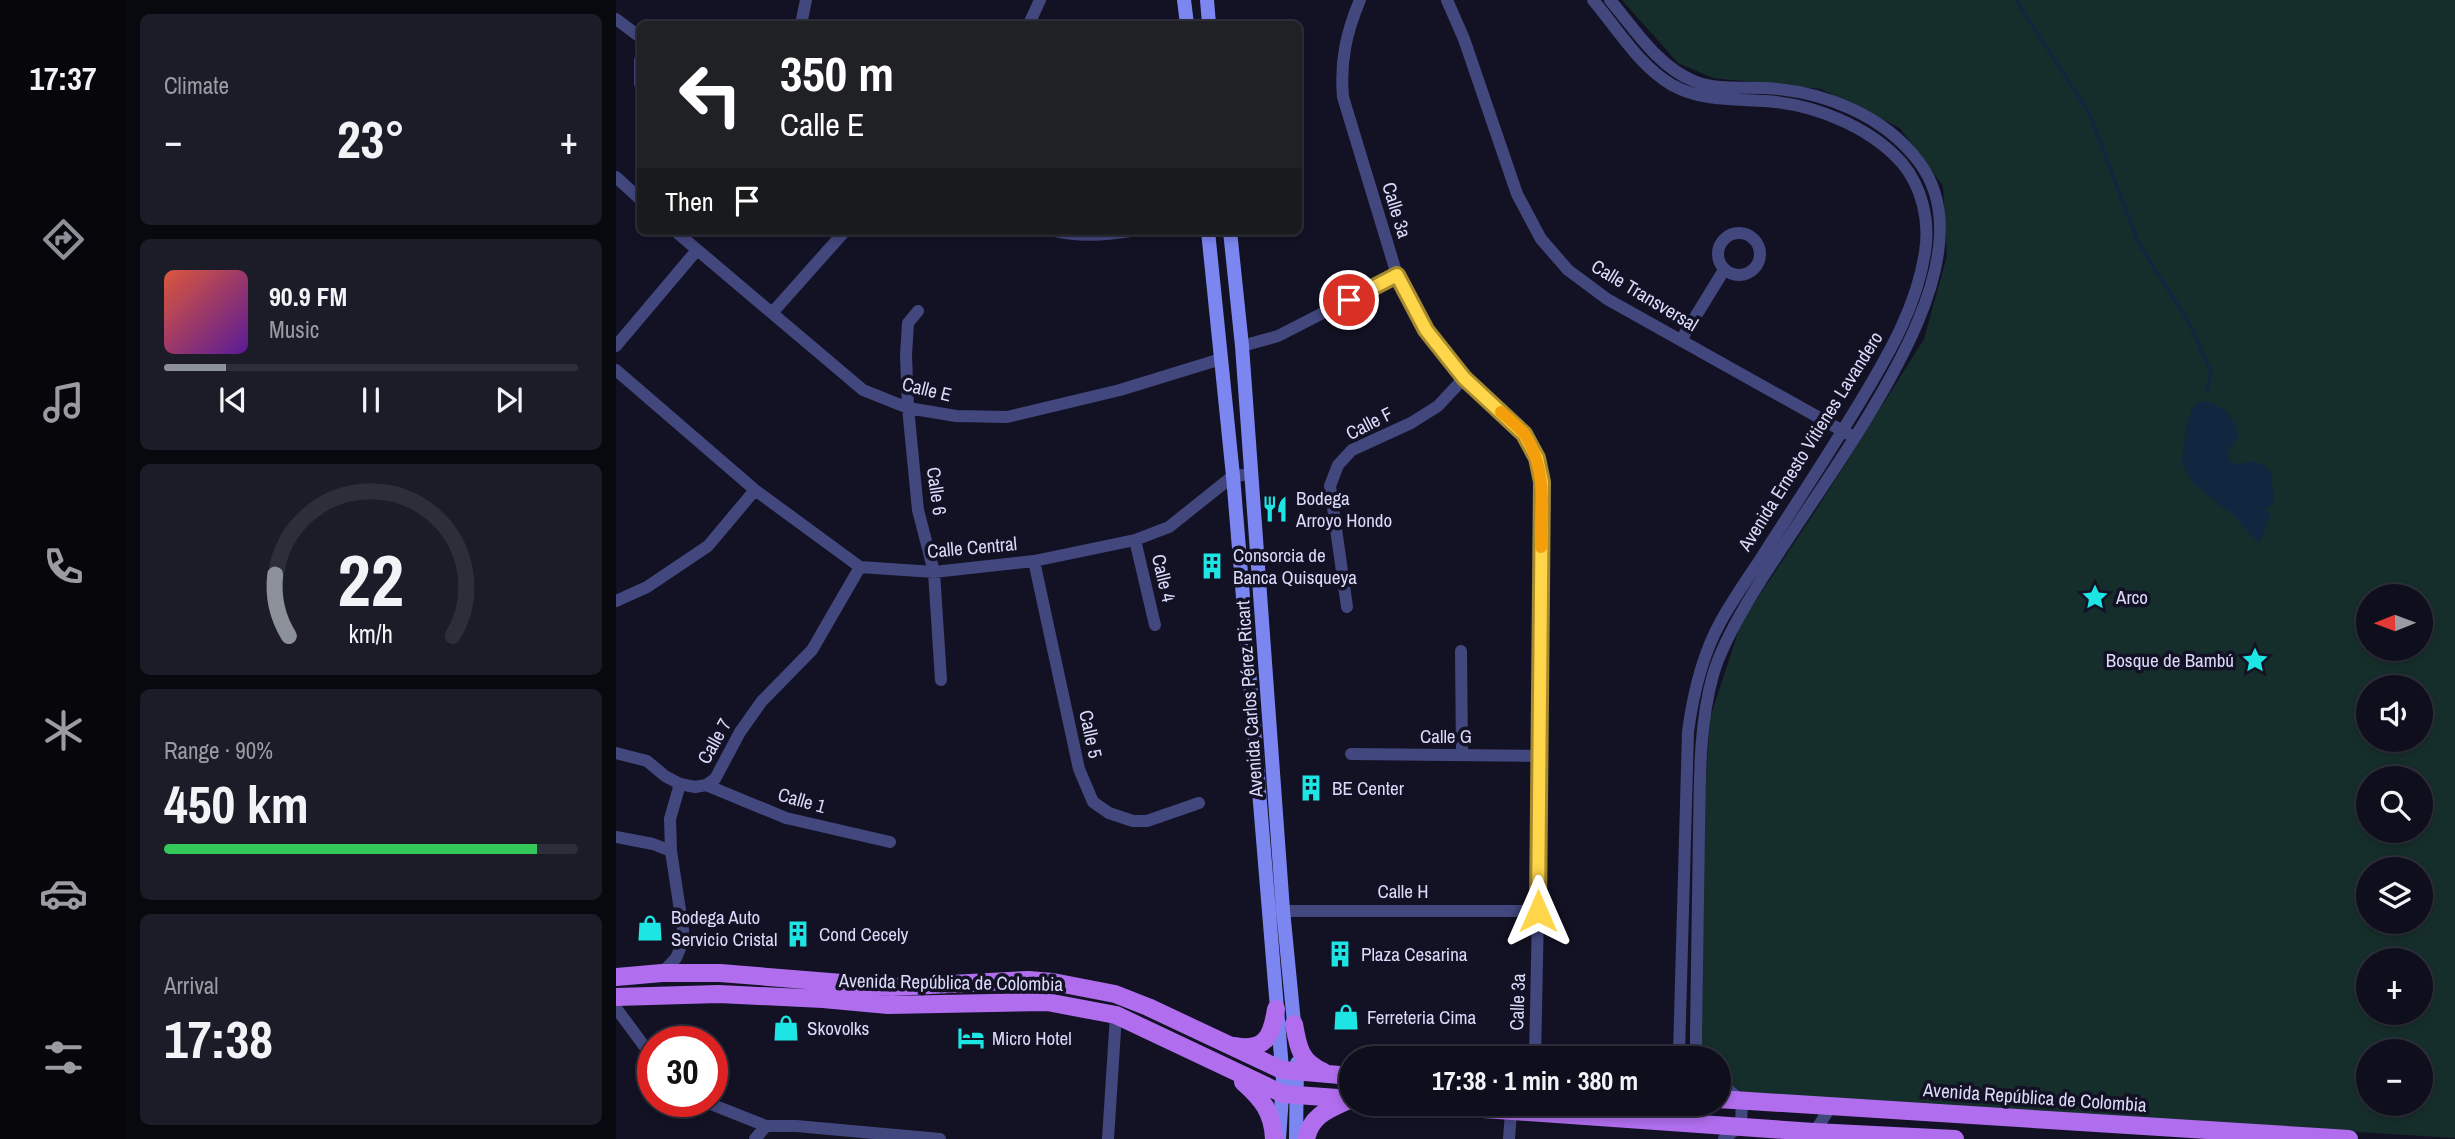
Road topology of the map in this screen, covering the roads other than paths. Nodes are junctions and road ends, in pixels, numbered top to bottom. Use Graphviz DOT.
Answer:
graph roads {
  1 [pos="806,0"];
  2 [pos="1040,0"];
  3 [pos="1184,0"];
  4 [pos="1207,0"];
  5 [pos="1360,0"];
  6 [pos="1447,0"];
  7 [pos="1593,0"];
  8 [pos="1610,0"];
  9 [pos="616,19"];
  10 [pos="802,21"];
  11 [pos="1030,21"];
  12 [pos="1187,21"];
  13 [pos="1209,21"];
  14 [pos="637,35"];
  15 [pos="1660,58"];
  16 [pos="1651,69"];
  17 [pos="616,177"];
  18 [pos="637,196"];
  19 [pos="680,235"];
  20 [pos="841,235"];
  21 [pos="1070,235"];
  22 [pos="1108,235"];
  23 [pos="1208,235"];
  24 [pos="1230,235"];
  25 [pos="697,250"];
  26 [pos="1724,270"];
  27 [pos="1397,275"];
  28 [pos="918,311"];
  29 [pos="772,313"];
  30 [pos="1681,340"];
  31 [pos="616,345"];
  32 [pos="1242,346"];
  33 [pos="1221,359"];
  34 [pos="616,370"];
  35 [pos="1464,378"];
  36 [pos="908,408"];
  37 [pos="1848,434"];
  38 [pos="1252,474"];
  39 [pos="1233,476"];
  40 [pos="754,490"];
  41 [pos="1135,540"];
  42 [pos="1034,561"];
  43 [pos="860,567"];
  44 [pos="934,572"];
  45 [pos="616,601"];
  46 [pos="1347,607"];
  47 [pos="1154,625"];
  48 [pos="1461,651"];
  49 [pos="941,680"];
  50 [pos="616,753"];
  51 [pos="1351,754"];
  52 [pos="1462,755"];
  53 [pos="1540,756"];
  54 [pos="1693,774"];
  55 [pos="680,784"];
  56 [pos="706,785"];
  57 [pos="1199,803"];
  58 [pos="616,837"];
  59 [pos="890,842"];
  60 [pos="671,851"];
  61 [pos="1682,893"];
  62 [pos="1698,894"];
  63 [pos="1283,910"];
  64 [pos="1268,911"];
  65 [pos="1538,911"];
  66 [pos="662,973"];
  67 [pos="616,977"];
  68 [pos="616,997"];
  69 [pos="616,1008"];
  70 [pos="1276,1009"];
  71 [pos="1116,1015"];
  72 [pos="1294,1024"];
  73 [pos="637,1036"];
  74 [pos="1225,1043"];
  75 [pos="1535,1046"];
  76 [pos="1679,1046"];
  77 [pos="1696,1046"];
  78 [pos="1225,1065"];
  79 [pos="1331,1074"];
  80 [pos="1339,1075"];
  81 [pos="1290,1082"];
  82 [pos="1731,1092"];
  83 [pos="1339,1096"];
  84 [pos="1731,1100"];
  85 [pos="1742,1100"];
  86 [pos="1339,1105"];
  87 [pos="1831,1106"];
  88 [pos="728,1111"];
  89 [pos="1511,1116"];
  90 [pos="1662,1116"];
  91 [pos="1741,1125"];
  92 [pos="766,1126"];
  93 [pos="796,1133"];
  94 [pos="1812,1135"];
  95 [pos="755,1139"];
  96 [pos="940,1139"];
  97 [pos="1108,1139"];
  98 [pos="1277,1139"];
  99 [pos="1296,1139"];
  100 [pos="1306,1139"];
  101 [pos="1509,1139"];
  102 [pos="1724,1139"];
  103 [pos="1955,1139"];
  104 [pos="2349,1139"];
  1 -- 10 [label="street"];
  2 -- 11 [label="street"];
  3 -- 12 [label="main road"];
  4 -- 13 [label="main road"];
  5 -- 27 [label="street, Calle 3a"];
  6 -- 30 [label="street, Calle Transversal"];
  7 -- 16 [label="street, Avenida Ernesto Vitienes Lavandero"];
  8 -- 15 [label="street, Avenida Ernesto Vitienes Lavandero"];
  9 -- 14 [label="street"];
  15 -- 16 [label="street"];
  15 -- 37 [label="street, Avenida Ernesto Vitienes Lavandero"];
  16 -- 37 [label="street, Avenida Ernesto Vitienes Lavandero"];
  17 -- 18 [label="street"];
  19 -- 25 [label="street, Calle E"];
  20 -- 29 [label="street"];
  21 -- 22 [label="street"];
  23 -- 33 [label="main road, Avenida Carlos Pérez Ricart"];
  24 -- 32 [label="main road, Avenida Carlos Pérez Ricart"];
  25 -- 29 [label="street, Calle E"];
  25 -- 31 [label="street"];
  26 -- 30 [label="street"];
  27 -- 32 [label="street"];
  27 -- 35 [label="street, Calle 3a"];
  28 -- 36 [label="street, Calle 6"];
  29 -- 36 [label="street, Calle E"];
  30 -- 37 [label="street, Calle Transversal"];
  32 -- 38 [label="main road, Avenida Carlos Pérez Ricart"];
  33 -- 36 [label="street, Calle E"];
  33 -- 39 [label="main road, Avenida Carlos Pérez Ricart"];
  34 -- 40 [label="street"];
  35 -- 46 [label="street, Calle F"];
  35 -- 53 [label="street, Calle 3a"];
  36 -- 44 [label="street, Calle 6"];
  37 -- 54 [label="street, Avenida Ernesto Vitienes Lavandero"];
  38 -- 39 [label="street"];
  38 -- 63 [label="main road, Avenida Carlos Pérez Ricart"];
  39 -- 41 [label="street, Calle Central"];
  39 -- 64 [label="main road, Avenida Carlos Pérez Ricart"];
  40 -- 43 [label="street"];
  40 -- 45 [label="street"];
  41 -- 42 [label="street, Calle Central"];
  41 -- 47 [label="street, Calle 4"];
  42 -- 44 [label="street, Calle Central"];
  42 -- 57 [label="street, Calle 5"];
  43 -- 44 [label="street, Calle Central"];
  43 -- 56 [label="street, Calle 7"];
  44 -- 49 [label="street, Calle 6"];
  48 -- 52 [label="street"];
  50 -- 55 [label="street"];
  51 -- 52 [label="street, Calle G"];
  52 -- 53 [label="street, Calle G"];
  53 -- 65 [label="street, Calle 3a"];
  54 -- 61 [label="street, Avenida Ernesto Vitienes Lavandero"];
  54 -- 62 [label="street, Avenida Ernesto Vitienes Lavandero"];
  55 -- 56 [label="street, Calle 7"];
  55 -- 60 [label="street"];
  56 -- 59 [label="street, Calle 1"];
  58 -- 60 [label="street"];
  60 -- 66 [label="street"];
  61 -- 62 [label="street"];
  61 -- 76 [label="street, Avenida Ernesto Vitienes Lavandero"];
  62 -- 77 [label="street, Avenida Ernesto Vitienes Lavandero"];
  63 -- 64 [label="street, Calle H"];
  63 -- 65 [label="street, Calle H"];
  63 -- 72 [label="main road, Avenida Carlos Pérez Ricart"];
  64 -- 70 [label="main road, Avenida Carlos Pérez Ricart"];
  65 -- 75 [label="street, Calle 3a"];
  66 -- 67 [label="main road, Avenida República de Colombia"];
  66 -- 74 [label="main road, Avenida República de Colombia"];
  68 -- 71 [label="main road, Avenida República de Colombia"];
  69 -- 73 [label="street"];
  70 -- 74 [label="main road"];
  70 -- 81 [label="main road, Avenida Carlos Pérez Ricart"];
  71 -- 78 [label="main road, Avenida República de Colombia"];
  71 -- 97 [label="street"];
  72 -- 79 [label="main road"];
  72 -- 81 [label="main road, Avenida Carlos Pérez Ricart"];
  74 -- 81 [label="main road, Avenida República de Colombia"];
  78 -- 81 [label="main road, Avenida República de Colombia"];
  78 -- 98 [label="main road"];
  79 -- 80 [label="main road, Avenida República de Colombia"];
  79 -- 81 [label="main road, Avenida República de Colombia"];
  81 -- 83 [label="main road, Avenida República de Colombia"];
  81 -- 98 [label="main road"];
  81 -- 99 [label="main road"];
  82 -- 85 [label="street"];
  84 -- 85 [label="main road, Avenida República de Colombia"];
  85 -- 87 [label="main road, Avenida República de Colombia"];
  85 -- 91 [label="street"];
  86 -- 100 [label="main road"];
  87 -- 94 [label="street"];
  87 -- 104 [label="main road, Avenida República de Colombia"];
  88 -- 92 [label="street"];
  89 -- 101 [label="street"];
  90 -- 91 [label="main road"];
  91 -- 94 [label="main road"];
  91 -- 102 [label="street"];
  92 -- 93 [label="street"];
  92 -- 95 [label="street"];
  93 -- 96 [label="street"];
  94 -- 103 [label="main road"];
}
